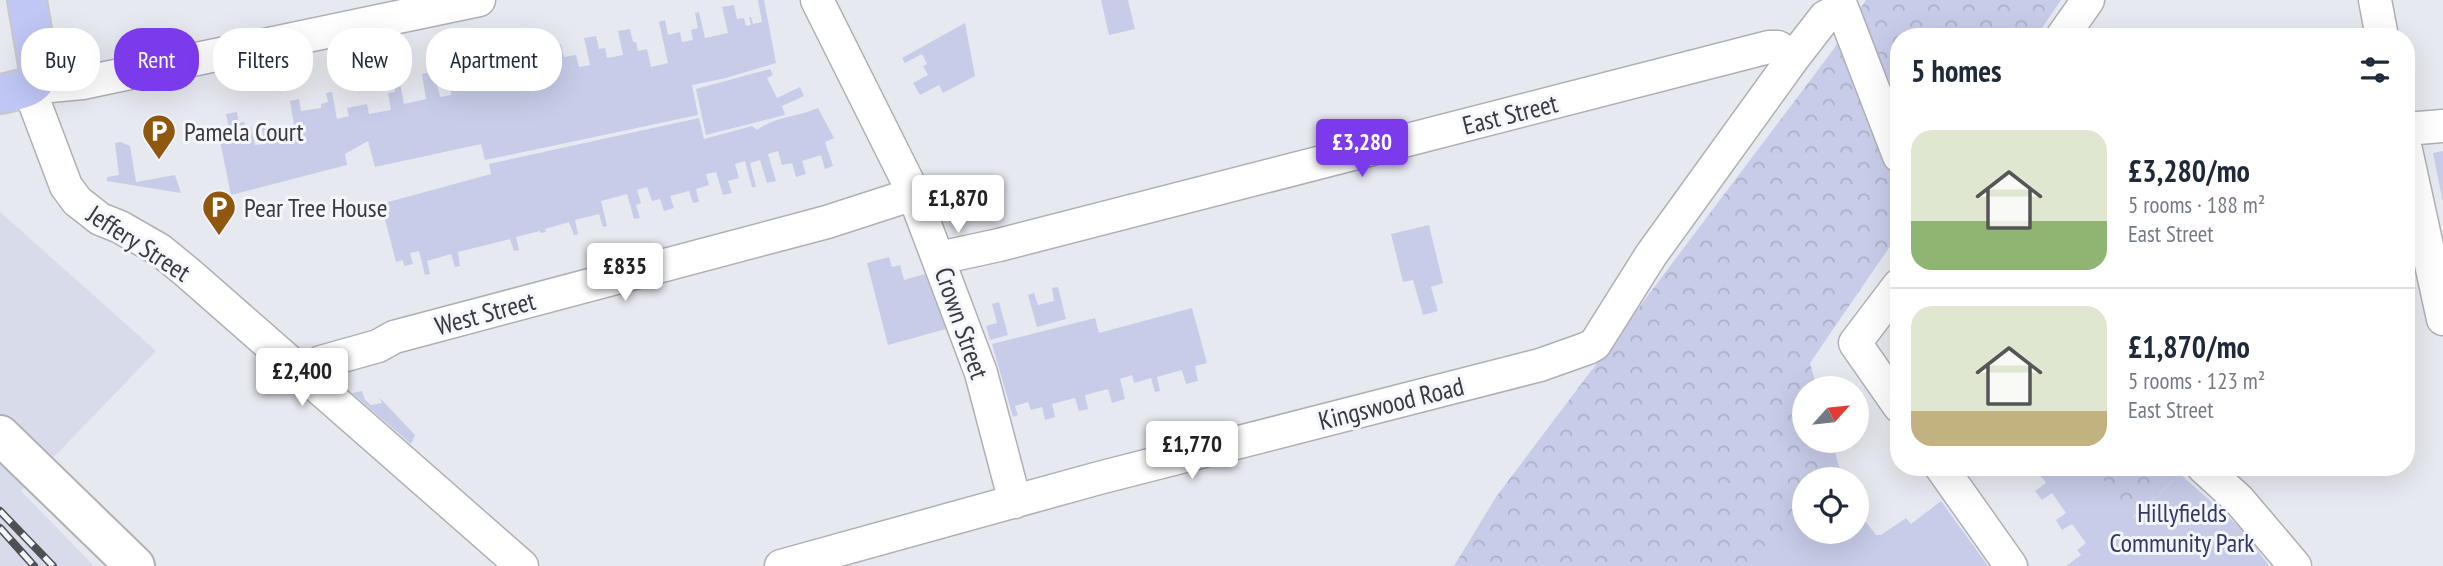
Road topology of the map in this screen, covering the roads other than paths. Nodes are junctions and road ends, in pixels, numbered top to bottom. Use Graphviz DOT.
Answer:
graph roads {
  1 [pos="27,0"];
  2 [pos="479,0"];
  3 [pos="817,0"];
  4 [pos="2088,0"];
  5 [pos="2375,0"];
  6 [pos="1844,10"];
  7 [pos="2068,28"];
  8 [pos="2380,28"];
  9 [pos="1794,57"];
  10 [pos="14,91"];
  11 [pos="2443,126"];
  12 [pos="2415,128"];
  13 [pos="1890,132"];
  14 [pos="2415,190"];
  15 [pos="913,192"];
  16 [pos="939,258"];
  17 [pos="1890,297"];
  18 [pos="2443,319"];
  19 [pos="306,376"];
  20 [pos="1890,393"];
  21 [pos="0,435"];
  22 [pos="1947,476"];
  23 [pos="2213,476"];
  24 [pos="1015,502"];
  25 [pos="135,566"];
  26 [pos="522,566"];
  27 [pos="781,566"];
  28 [pos="2011,566"];
  29 [pos="2295,566"];
  1 -- 10 [label="main road"];
  2 -- 10 [label="street"];
  3 -- 15 [label="street, Crown Street"];
  4 -- 7 [label="street"];
  5 -- 8 [label="street"];
  6 -- 9 [label="street, Kingswood Road"];
  6 -- 13 [label="street"];
  9 -- 16 [label="street, East Street"];
  9 -- 24 [label="street, Kingswood Road"];
  10 -- 19 [label="street, Jeffery Street"];
  11 -- 12 [label="street"];
  14 -- 18 [label="street"];
  15 -- 16 [label="street, Crown Street"];
  15 -- 19 [label="street, West Street"];
  16 -- 24 [label="street, Crown Street"];
  17 -- 20 [label="street"];
  19 -- 26 [label="street, Jeffery Street"];
  21 -- 25 [label="street"];
  22 -- 28 [label="street"];
  23 -- 29 [label="street"];
  24 -- 27 [label="street, Kingswood Road"];
}
